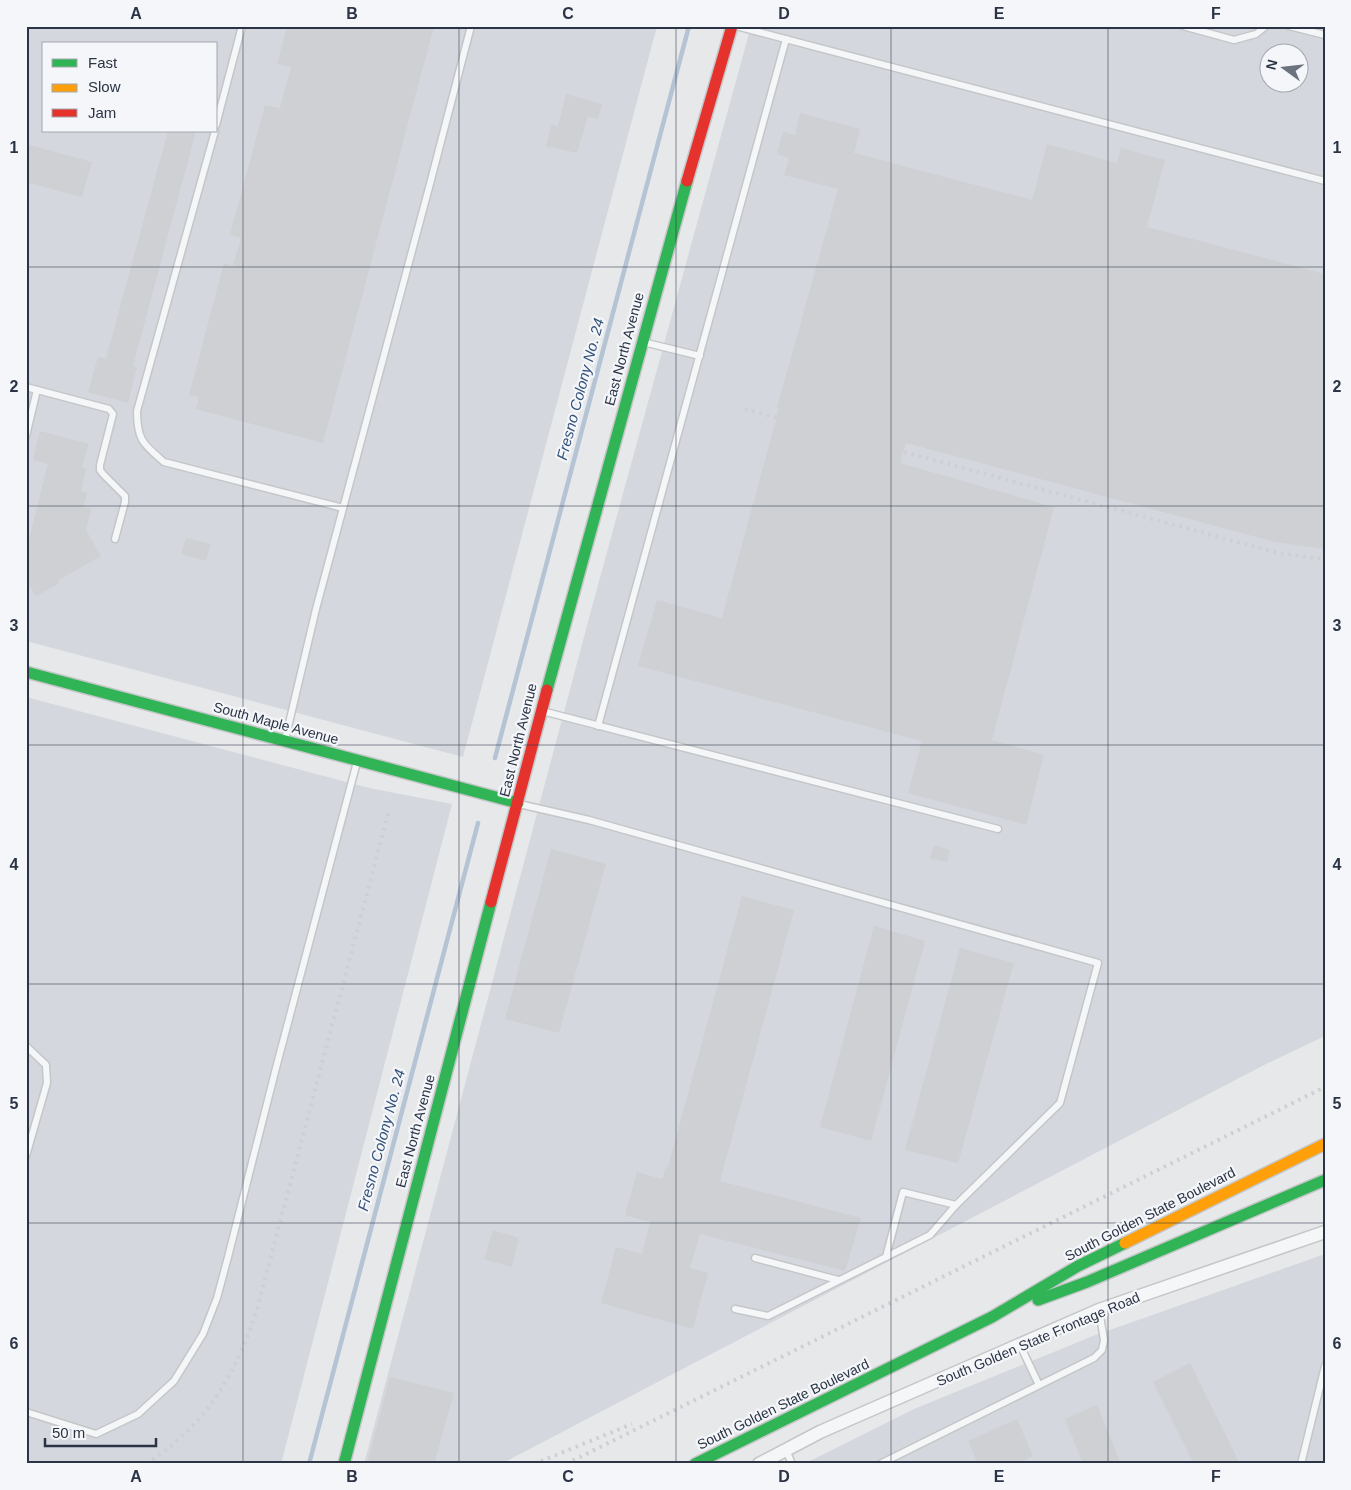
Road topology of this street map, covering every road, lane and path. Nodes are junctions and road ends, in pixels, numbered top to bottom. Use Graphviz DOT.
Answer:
graph roads {
  1 [pos="242,26"];
  2 [pos="471,26"];
  3 [pos="732,26"];
  4 [pos="736,26"];
  5 [pos="1184,26"];
  6 [pos="1266,26"];
  7 [pos="1289,26"];
  8 [pos="1325,35"];
  9 [pos="786,39"];
  10 [pos="218,117"];
  11 [pos="215,132"];
  12 [pos="1325,182"];
  13 [pos="642,342"];
  14 [pos="700,356"];
  15 [pos="26,387"];
  16 [pos="38,390"];
  17 [pos="26,436"];
  18 [pos="343,508"];
  19 [pos="115,538"];
  20 [pos="26,672"];
  21 [pos="541,711"];
  22 [pos="598,726"];
  23 [pos="285,741"];
  24 [pos="357,760"];
  25 [pos="518,803"];
  26 [pos="998,829"];
  27 [pos="26,1046"];
  28 [pos="1325,1144"];
  29 [pos="26,1156"];
  30 [pos="1325,1180"];
  31 [pos="956,1206"];
  32 [pos="1325,1232"];
  33 [pos="755,1258"];
  34 [pos="886,1258"];
  35 [pos="838,1280"];
  36 [pos="735,1309"];
  37 [pos="1099,1310"];
  38 [pos="992,1317"];
  39 [pos="1020,1345"];
  40 [pos="1325,1366"];
  41 [pos="1039,1384"];
  42 [pos="1323,1385"];
  43 [pos="26,1412"];
  44 [pos="786,1450"];
  45 [pos="344,1464"];
  46 [pos="695,1464"];
  47 [pos="759,1464"];
  48 [pos="792,1464"];
  49 [pos="880,1464"];
  50 [pos="1301,1464"];
  1 -- 10 [label="lane"];
  2 -- 18 [label="lane"];
  3 -- 13 [label="street, East North Avenue"];
  4 -- 9 [label="lane"];
  5 -- 6 [label="lane"];
  7 -- 8 [label="lane"];
  9 -- 12 [label="lane"];
  9 -- 14 [label="lane"];
  11 -- 18 [label="lane"];
  13 -- 14 [label="lane"];
  13 -- 21 [label="street, East North Avenue"];
  14 -- 22 [label="lane"];
  15 -- 16 [label="lane"];
  16 -- 17 [label="lane"];
  16 -- 19 [label="lane"];
  18 -- 23 [label="lane"];
  20 -- 23 [label="street, South Maple Avenue"];
  21 -- 22 [label="lane"];
  21 -- 25 [label="street, East North Avenue"];
  22 -- 26 [label="lane"];
  23 -- 24 [label="street, South Maple Avenue"];
  24 -- 25 [label="street, South Maple Avenue"];
  24 -- 43 [label="lane"];
  25 -- 31 [label="lane"];
  25 -- 45 [label="street, East North Avenue"];
  27 -- 29 [label="lane"];
  28 -- 38 [label="street, South Golden State Boulevard"];
  30 -- 38 [label="street, South Golden State Boulevard"];
  31 -- 34 [label="lane"];
  31 -- 34 [label="lane"];
  32 -- 37 [label="street, South Golden State Frontage Road"];
  33 -- 35 [label="lane"];
  34 -- 35 [label="lane"];
  35 -- 36 [label="lane"];
  37 -- 39 [label="street, South Golden State Frontage Road"];
  37 -- 41 [label="lane"];
  38 -- 46 [label="street, South Golden State Boulevard"];
  39 -- 41 [label="lane"];
  39 -- 44 [label="street, South Golden State Frontage Road"];
  40 -- 42 [label="lane"];
  41 -- 49 [label="lane"];
  42 -- 50 [label="lane"];
  44 -- 47 [label="street, South Golden State Frontage Road"];
  44 -- 48 [label="lane"];
}
